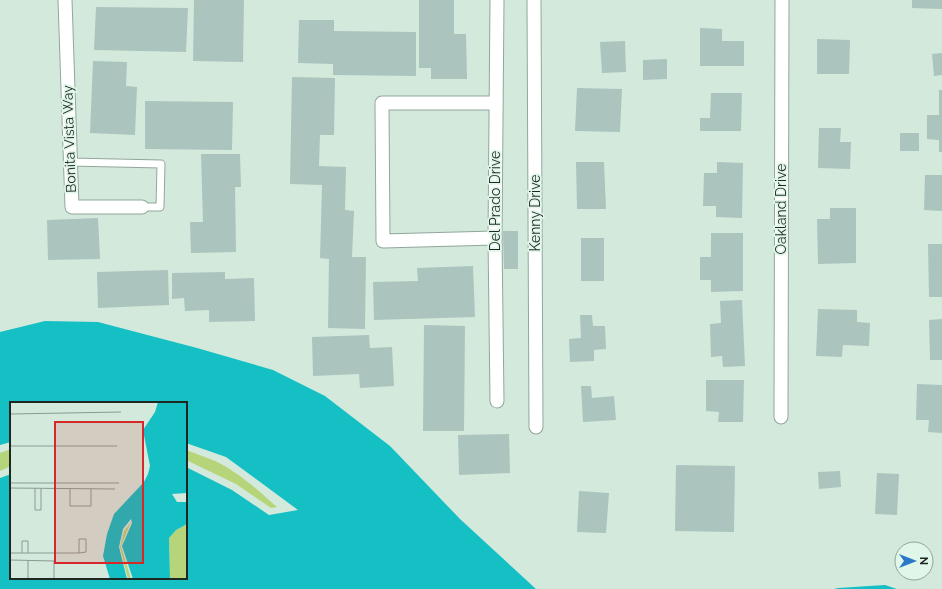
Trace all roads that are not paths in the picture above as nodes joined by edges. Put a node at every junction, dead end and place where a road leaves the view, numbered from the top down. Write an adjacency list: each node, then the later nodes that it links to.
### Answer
1 (65, 0): 6 (street, Bonita Vista Way)
2 (497, 0): 5 (street, Del Prado Drive)
3 (534, 0): 11 (street, Kenny Drive)
4 (782, 0): 10 (street, Oakland Drive)
5 (496, 103): 8 (street, Del Prado Drive); 8 (street)
6 (70, 162): 7 (street, Bonita Vista Way); 7 (lane)
7 (142, 207)
8 (495, 238): 9 (street, Del Prado Drive)
9 (497, 401)
10 (781, 417)
11 (536, 427)

